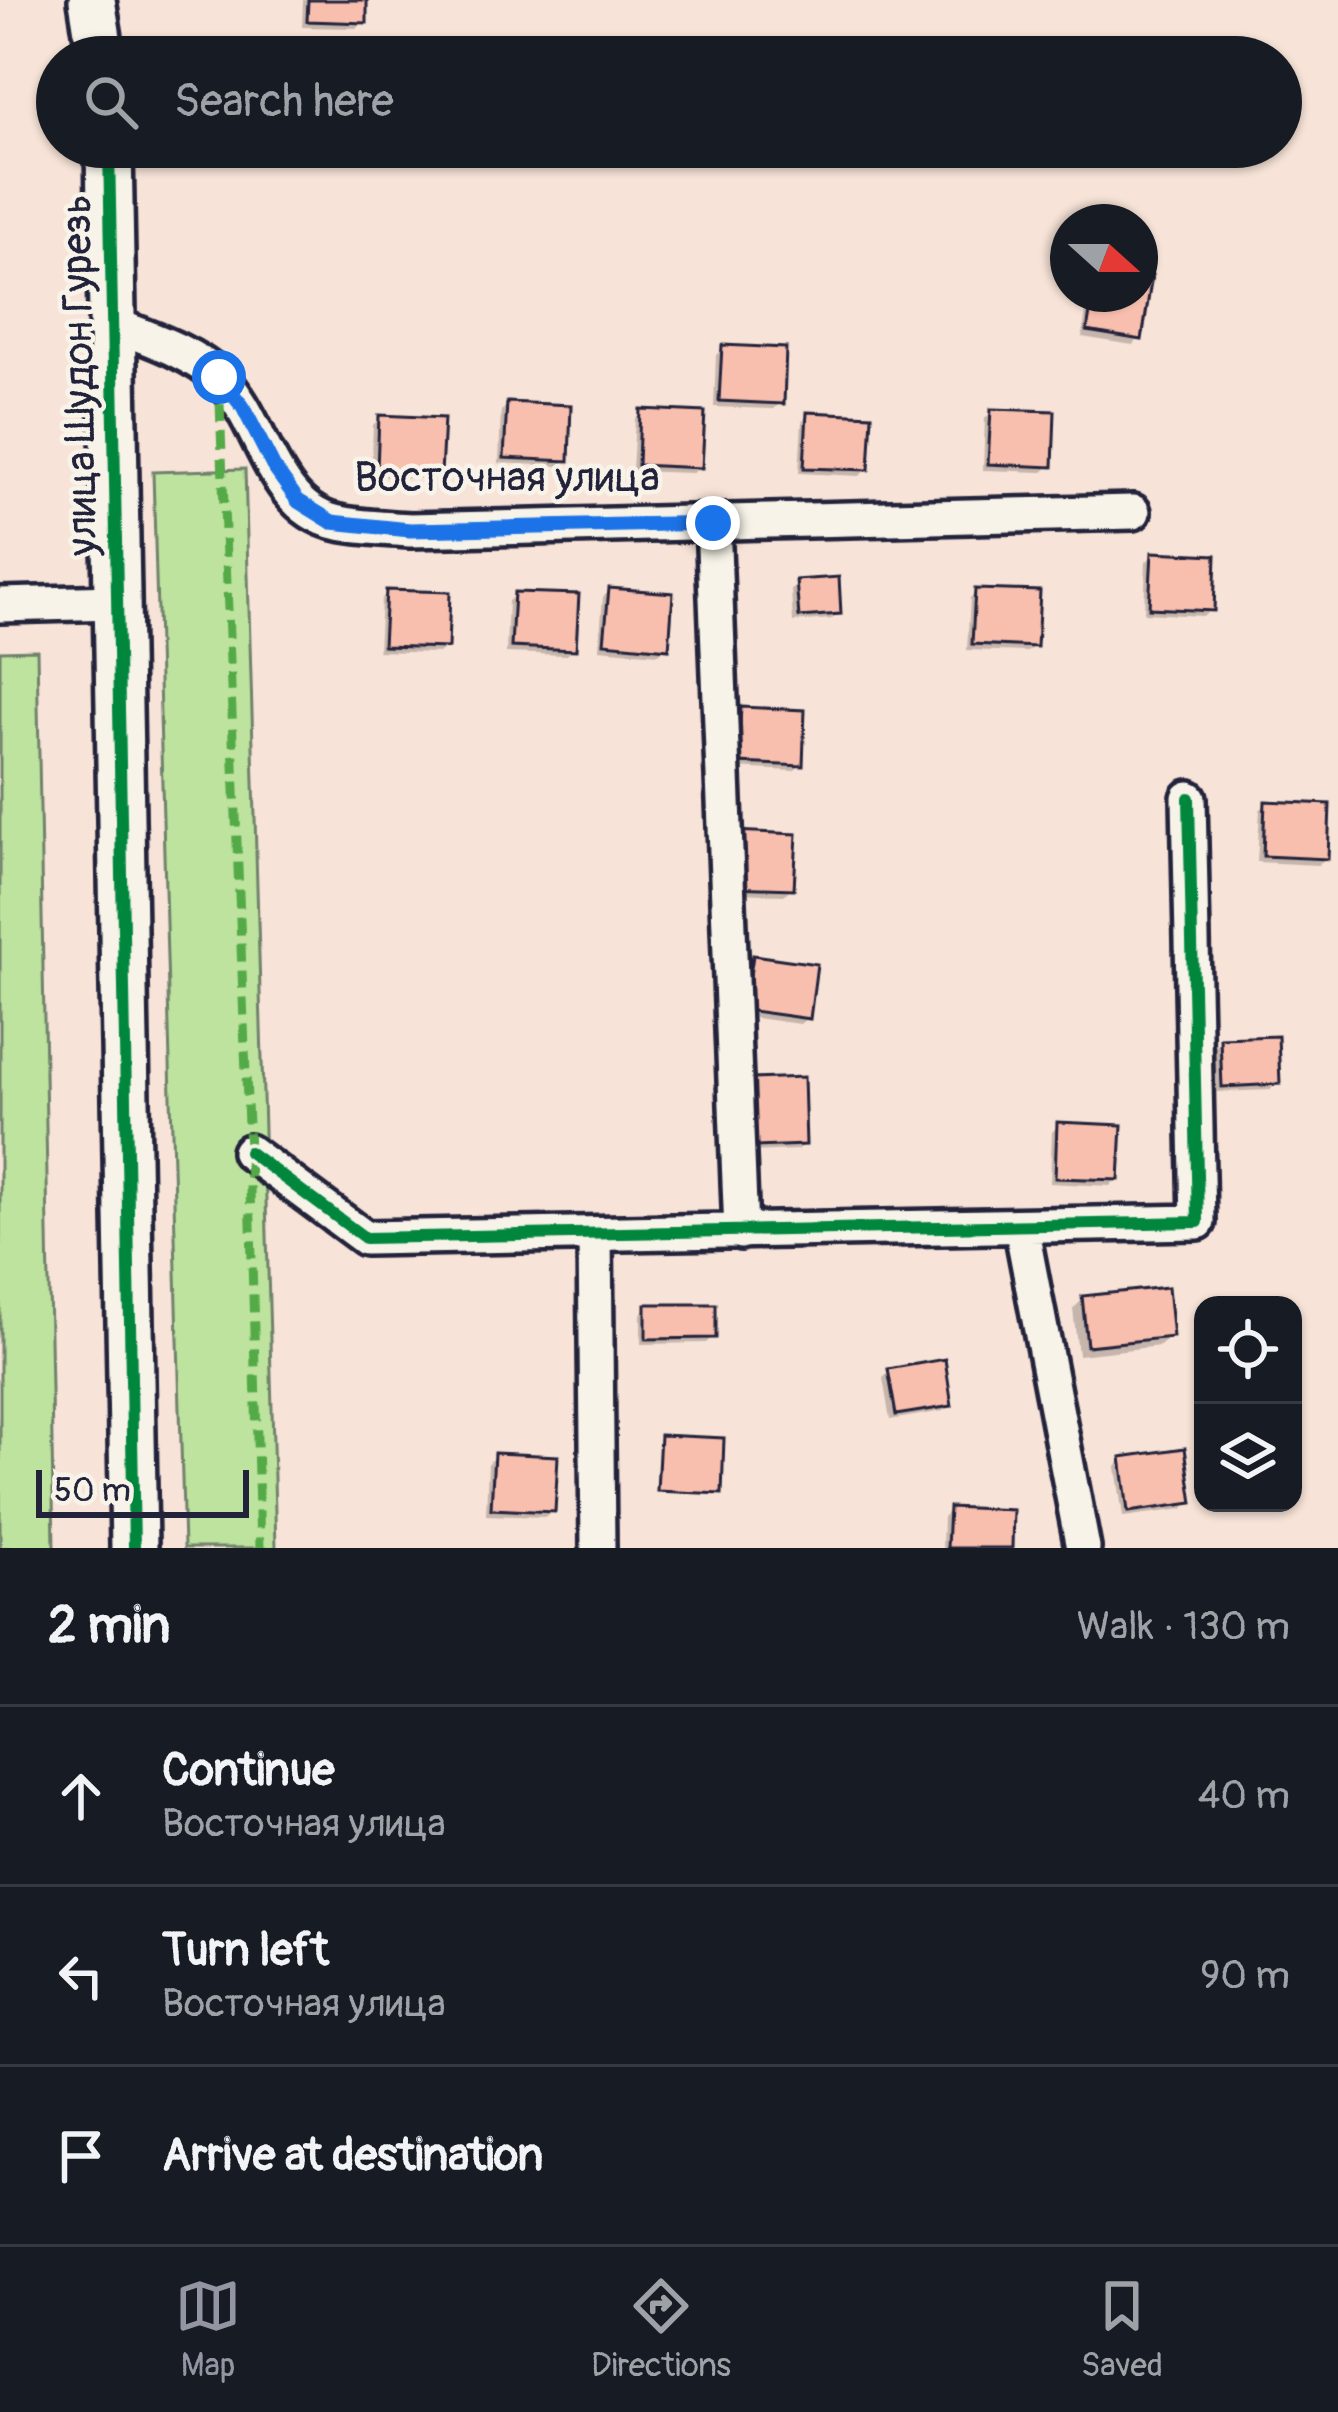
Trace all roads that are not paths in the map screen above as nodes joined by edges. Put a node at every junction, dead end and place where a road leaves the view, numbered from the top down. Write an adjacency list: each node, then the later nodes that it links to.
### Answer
1 (92, 0): 2 (street)
2 (98, 36)
3 (109, 168): 4 (street, улица Шудон Гурезь)
4 (112, 324): 6 (street, Восточная улица); 7 (street, улица Шудон Гурезь)
5 (1132, 512): 6 (street, Восточная улица)
6 (713, 523): 12 (street)
7 (117, 602): 8 (street); 14 (street, улица Шудон Гурезь)
8 (0, 605)
9 (1189, 798): 11 (street)
10 (250, 1152): 13 (street)
11 (1021, 1226): 12 (street); 16 (street)
12 (741, 1232): 13 (street)
13 (595, 1234): 15 (street)
14 (134, 1548)
15 (598, 1548)
16 (1083, 1548)

